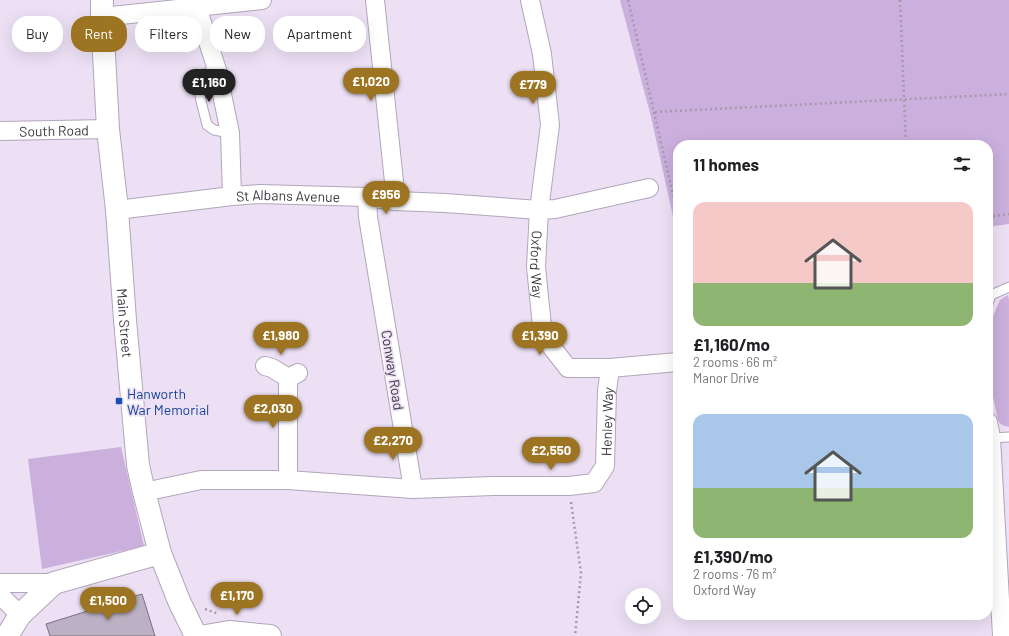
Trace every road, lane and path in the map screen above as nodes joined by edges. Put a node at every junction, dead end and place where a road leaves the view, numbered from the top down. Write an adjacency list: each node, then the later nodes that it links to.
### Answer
1 (262, 0): 6 (street)
2 (375, 0): 18 (street)
3 (530, 0): 20 (street)
4 (628, 0): 10 (path)
5 (900, 0): 9 (path)
6 (197, 7): 7 (street); 16 (street)
7 (102, 9): 11 (street, Main Street)
8 (1009, 94): 9 (path)
9 (904, 99): 10 (path); 13 (path)
10 (654, 112): 15 (path)
11 (108, 129): 12 (street, South Road); 19 (street, Main Street)
12 (0, 131)
13 (906, 140)
14 (649, 188): 20 (street, St Albans Avenue)
15 (673, 194)
16 (232, 196): 17 (street, St Albans Avenue); 19 (street, St Albans Avenue)
17 (367, 197): 18 (street, St Albans Avenue); 31 (street, Conway Road)
18 (396, 201): 20 (street, St Albans Avenue)
19 (117, 210): 32 (street, Main Street)
20 (539, 210): 27 (street, Oxford Way)
21 (1009, 214): 22 (path)
22 (993, 216)
23 (1009, 287): 24 (lane)
24 (993, 295)
25 (673, 362): 27 (street, Oxford Way)
26 (265, 366): 29 (street)
27 (610, 368): 30 (street, Henley Way)
28 (996, 432): 45 (street)
29 (288, 480): 31 (street); 32 (street)
30 (569, 486): 31 (street, Henley Way); 44 (path)
31 (413, 489)
32 (144, 492): 33 (street, Main Street)
33 (160, 553): 35 (street); 41 (street, Main Street)
34 (0, 583): 35 (street)
35 (54, 583): 38 (street)
36 (0, 595): 38 (street)
37 (202, 609): 39 (path)
38 (20, 615): 40 (street)
39 (221, 615)
40 (7, 636)
41 (196, 636)
42 (206, 636): 43 (street)
43 (270, 636)
44 (575, 636)
45 (1002, 636)

